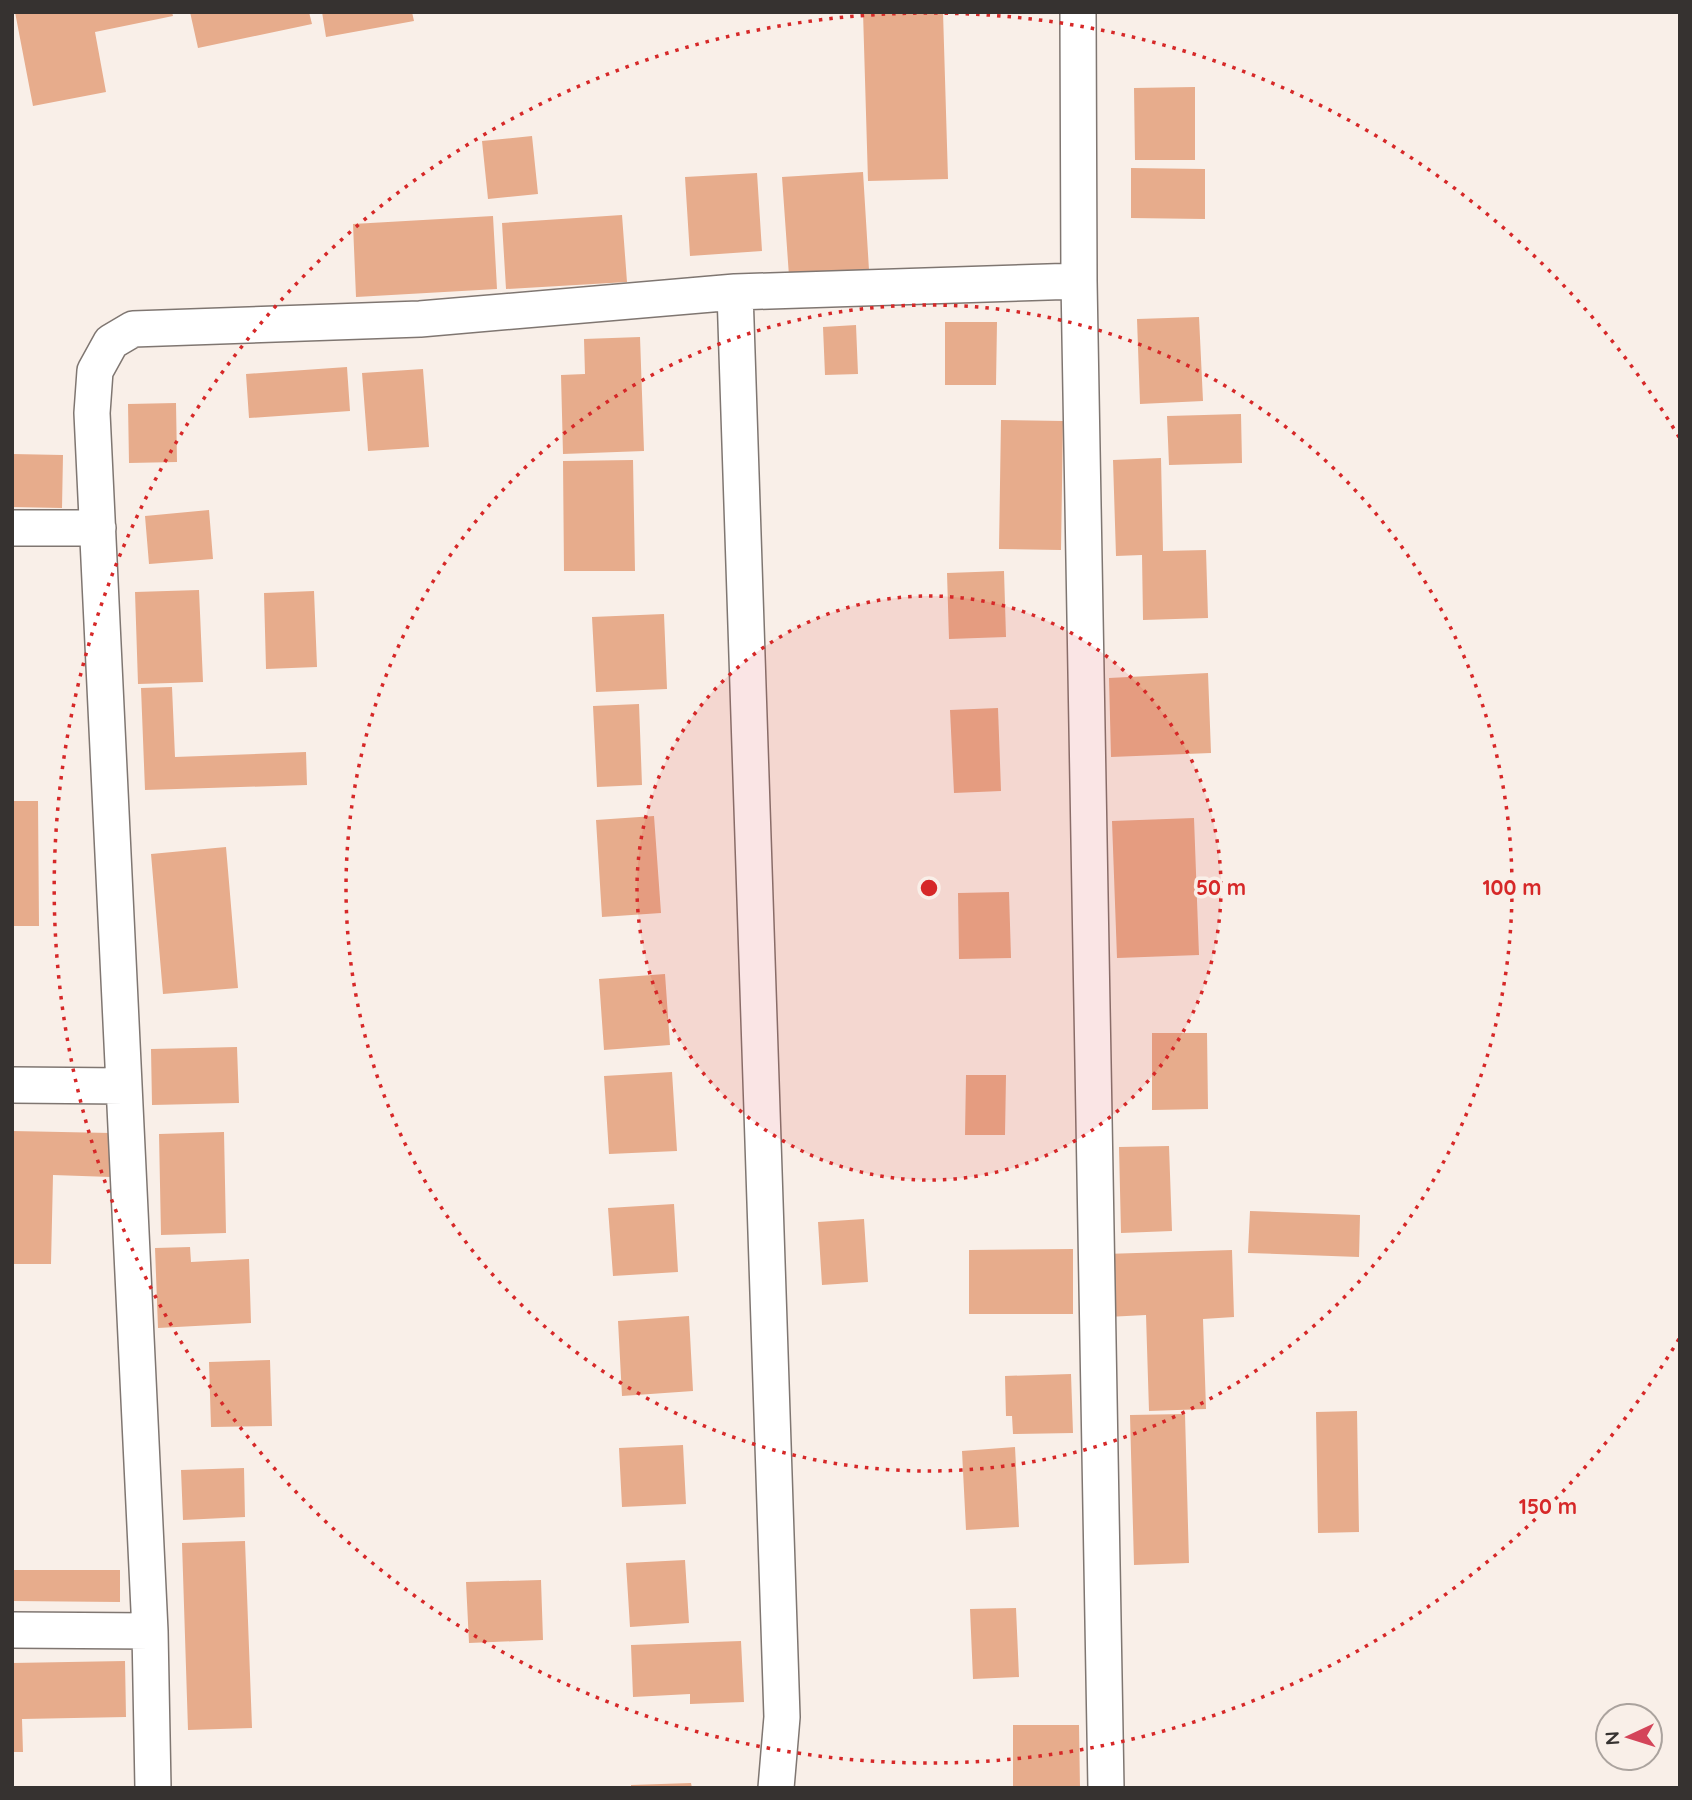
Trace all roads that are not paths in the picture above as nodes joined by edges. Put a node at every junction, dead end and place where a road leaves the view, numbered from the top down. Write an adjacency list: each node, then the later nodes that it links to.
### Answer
1 (1078, 12): 2 (street)
2 (1079, 281): 3 (street); 12 (street)
3 (735, 292): 5 (street); 11 (street)
4 (12, 528): 5 (street)
5 (98, 528): 7 (street)
6 (12, 1085): 7 (street)
7 (124, 1086): 9 (street)
8 (12, 1630): 9 (street)
9 (150, 1631): 10 (street)
10 (153, 1788)
11 (776, 1788)
12 (1106, 1788)

